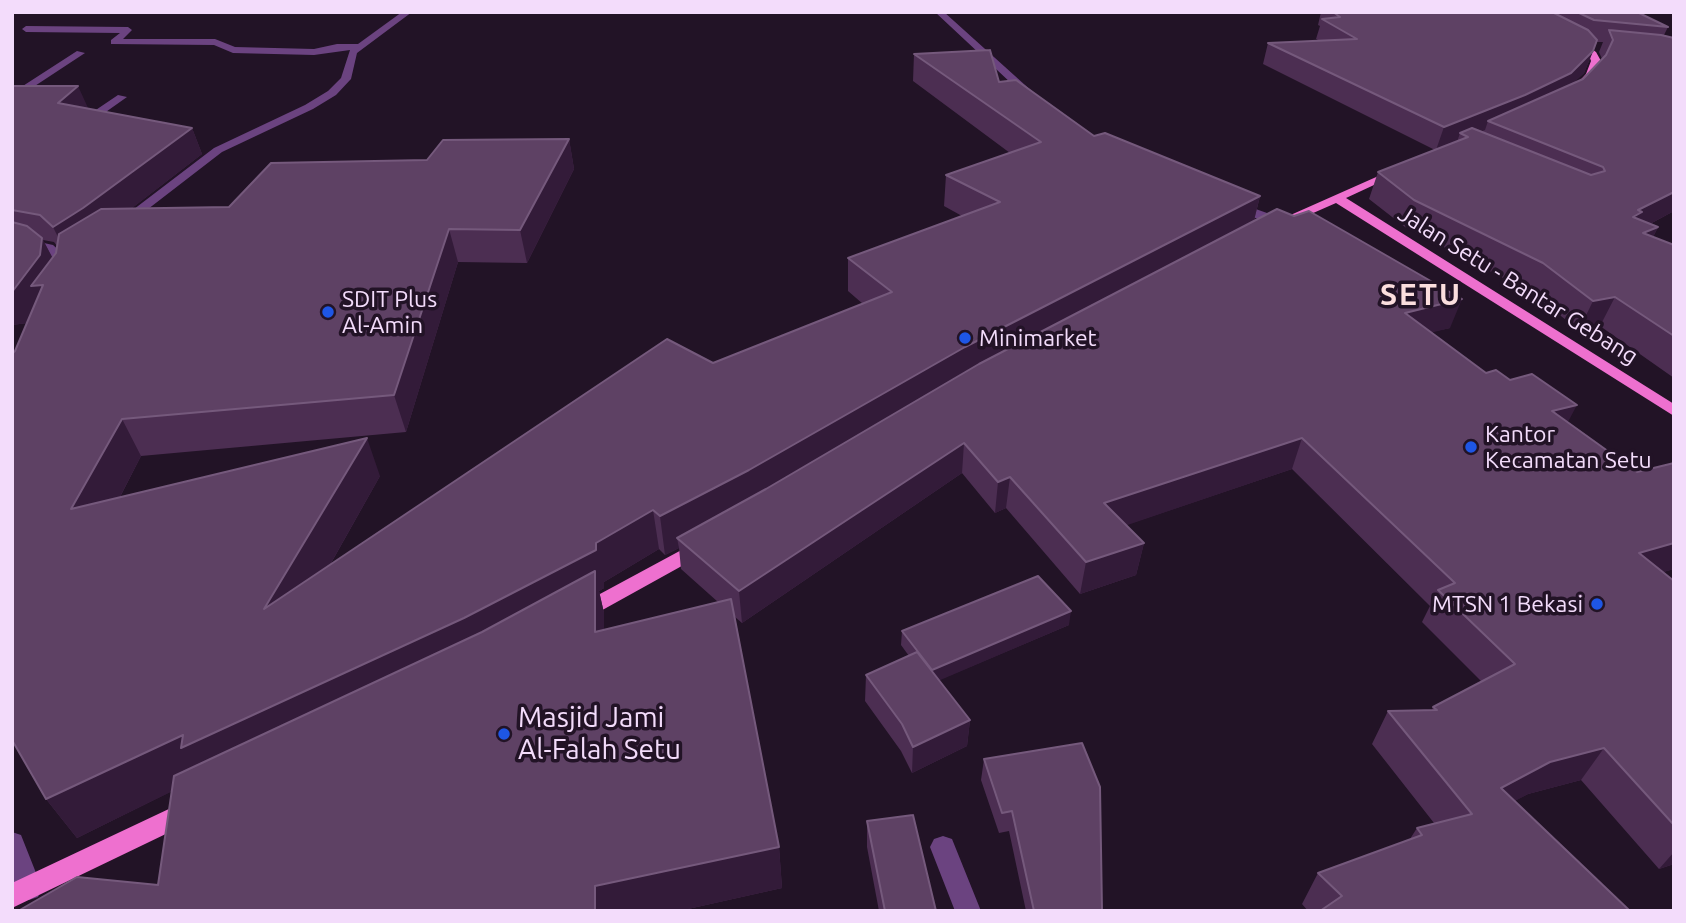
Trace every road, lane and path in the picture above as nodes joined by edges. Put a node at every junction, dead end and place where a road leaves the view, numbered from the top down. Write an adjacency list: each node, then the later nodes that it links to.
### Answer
1 (408, 12): 6 (street)
2 (939, 12): 12 (street)
3 (26, 29): 6 (street)
4 (1555, 31): 5 (main road)
5 (1584, 46): 7 (street); 11 (main road)
6 (359, 47): 18 (street)
7 (1606, 47)
8 (80, 53): 10 (street)
9 (122, 97): 13 (street)
10 (12, 98)
11 (1567, 99)
12 (1040, 105)
13 (96, 128)
14 (1414, 165): 16 (main road)
15 (1216, 198): 17 (street)
16 (1337, 198): 17 (main road); 22 (main road, Jalan Setu - Bantar Gebang)
17 (1279, 222): 19 (main road)
18 (119, 227)
19 (1256, 234)
20 (12, 240): 21 (street)
21 (64, 285)
22 (1674, 411)
23 (713, 541): 24 (main road)
24 (570, 620)
25 (202, 804): 28 (main road)
26 (12, 843): 28 (street)
27 (943, 847): 29 (street)
28 (20, 892)
29 (968, 911)

